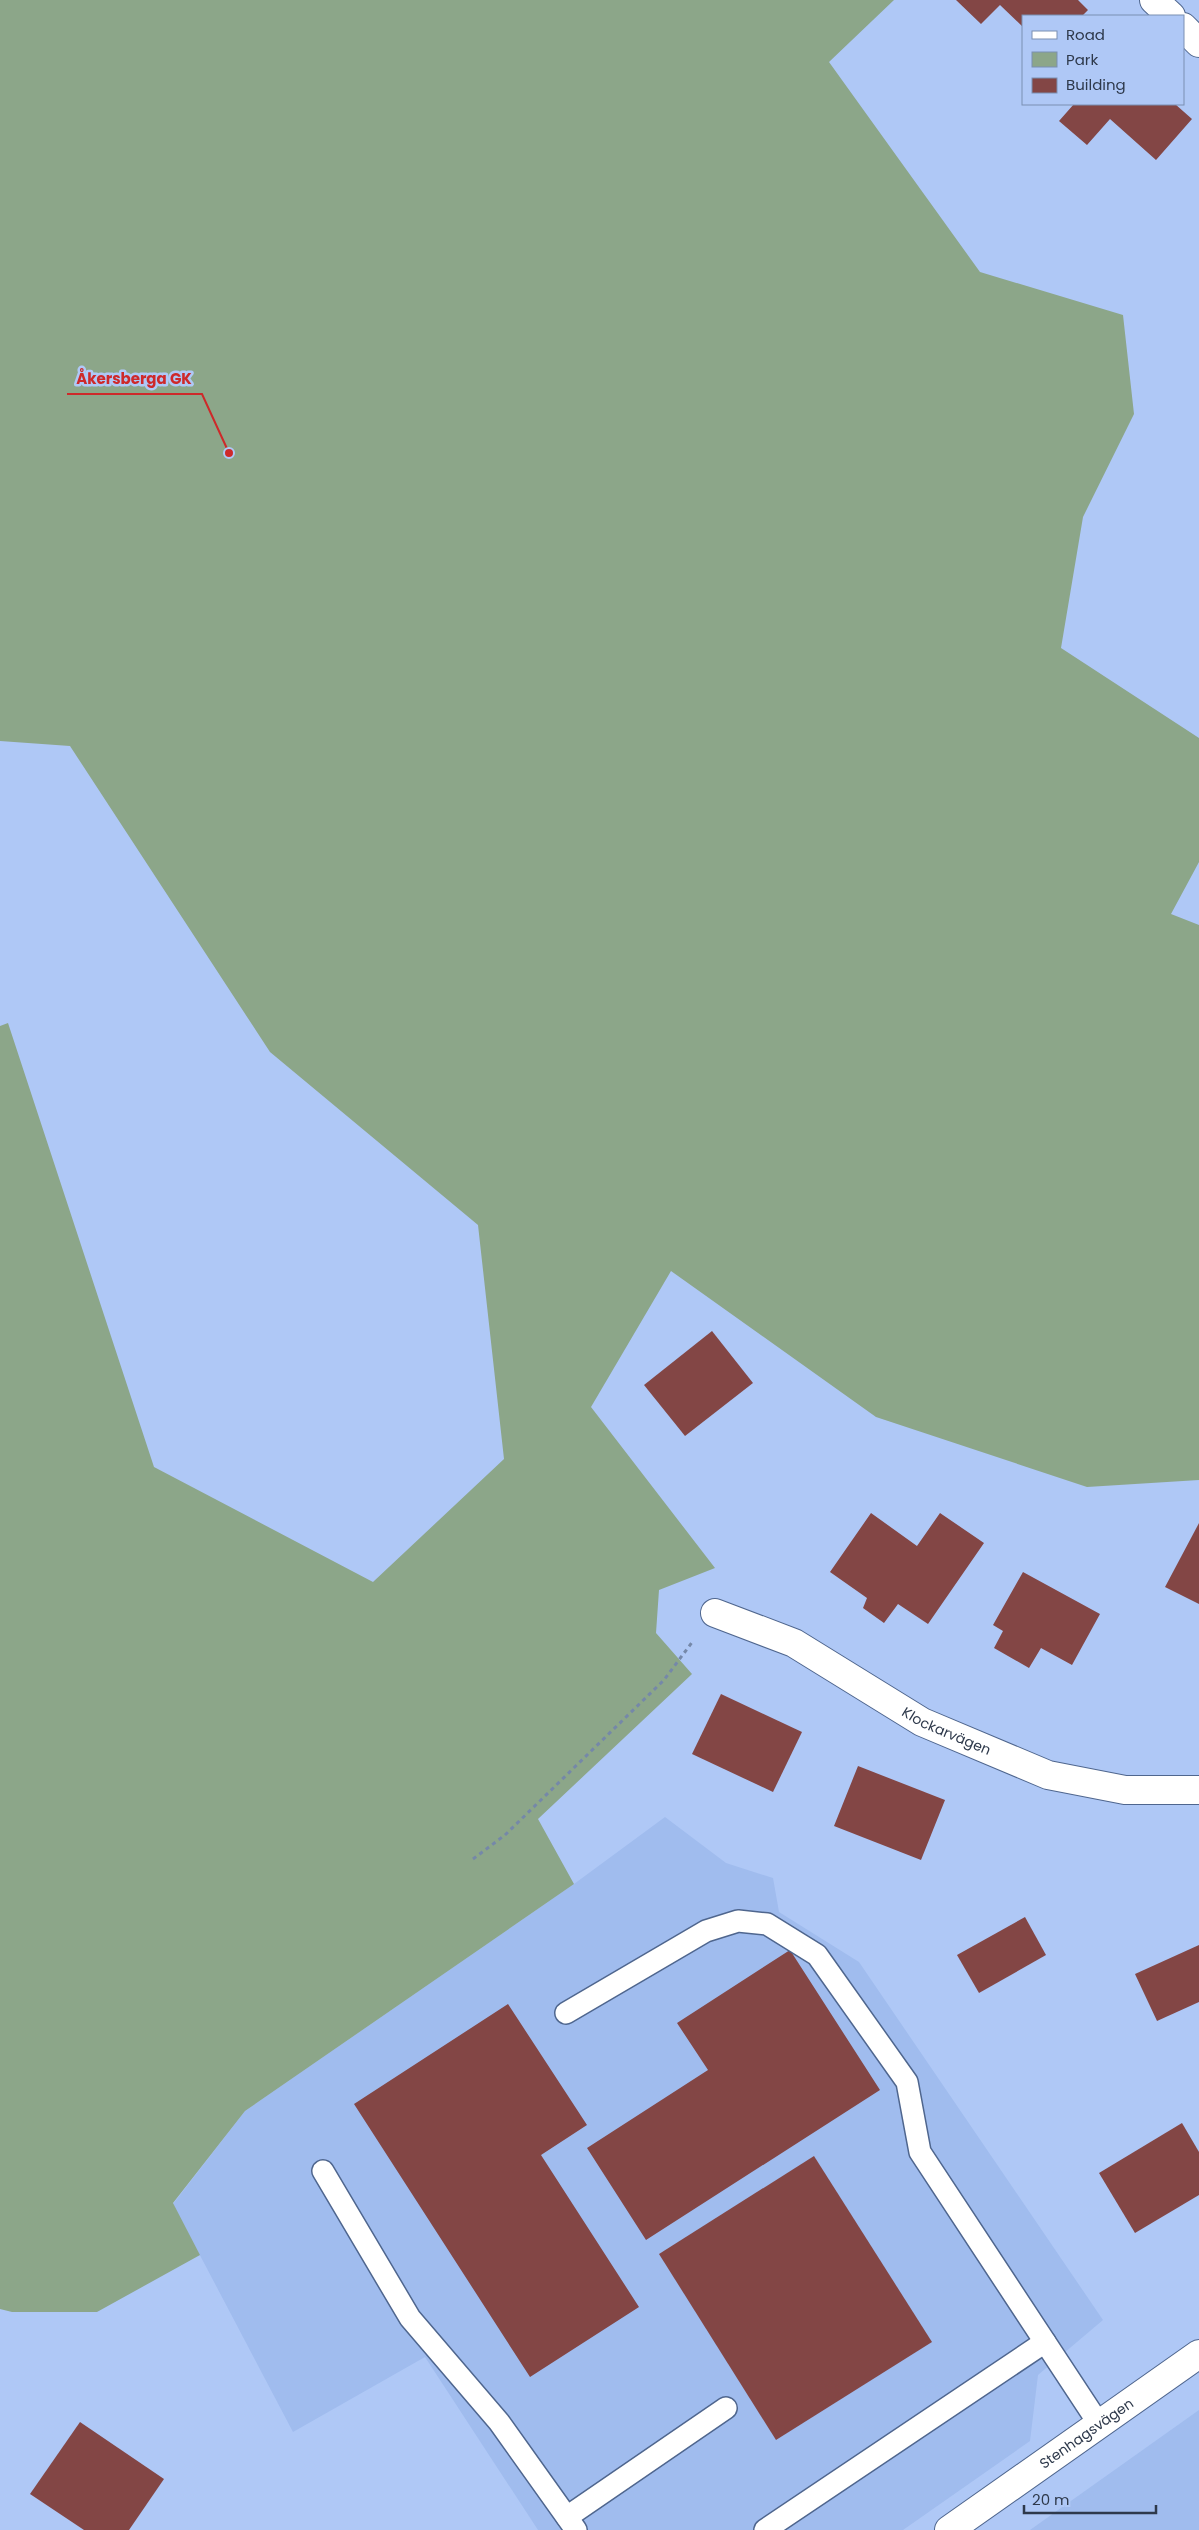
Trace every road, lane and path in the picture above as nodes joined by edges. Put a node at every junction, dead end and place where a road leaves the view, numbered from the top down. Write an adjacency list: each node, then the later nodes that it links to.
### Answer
1 (1154, 0): 2 (street)
2 (1170, 15)
3 (1184, 28): 4 (street)
4 (1199, 43)
5 (714, 1613): 6 (street, Klockarvägen); 7 (path)
6 (1199, 1790)
7 (473, 1859)
8 (566, 2013): 10 (lane)
9 (323, 2171): 14 (lane)
10 (1045, 2342): 13 (lane); 15 (lane)
11 (1199, 2354): 13 (street, Stenhagsvägen)
12 (726, 2408): 14 (lane)
13 (1099, 2424): 16 (street, Stenhagsvägen)
14 (571, 2524)
15 (765, 2530)
16 (949, 2530)

